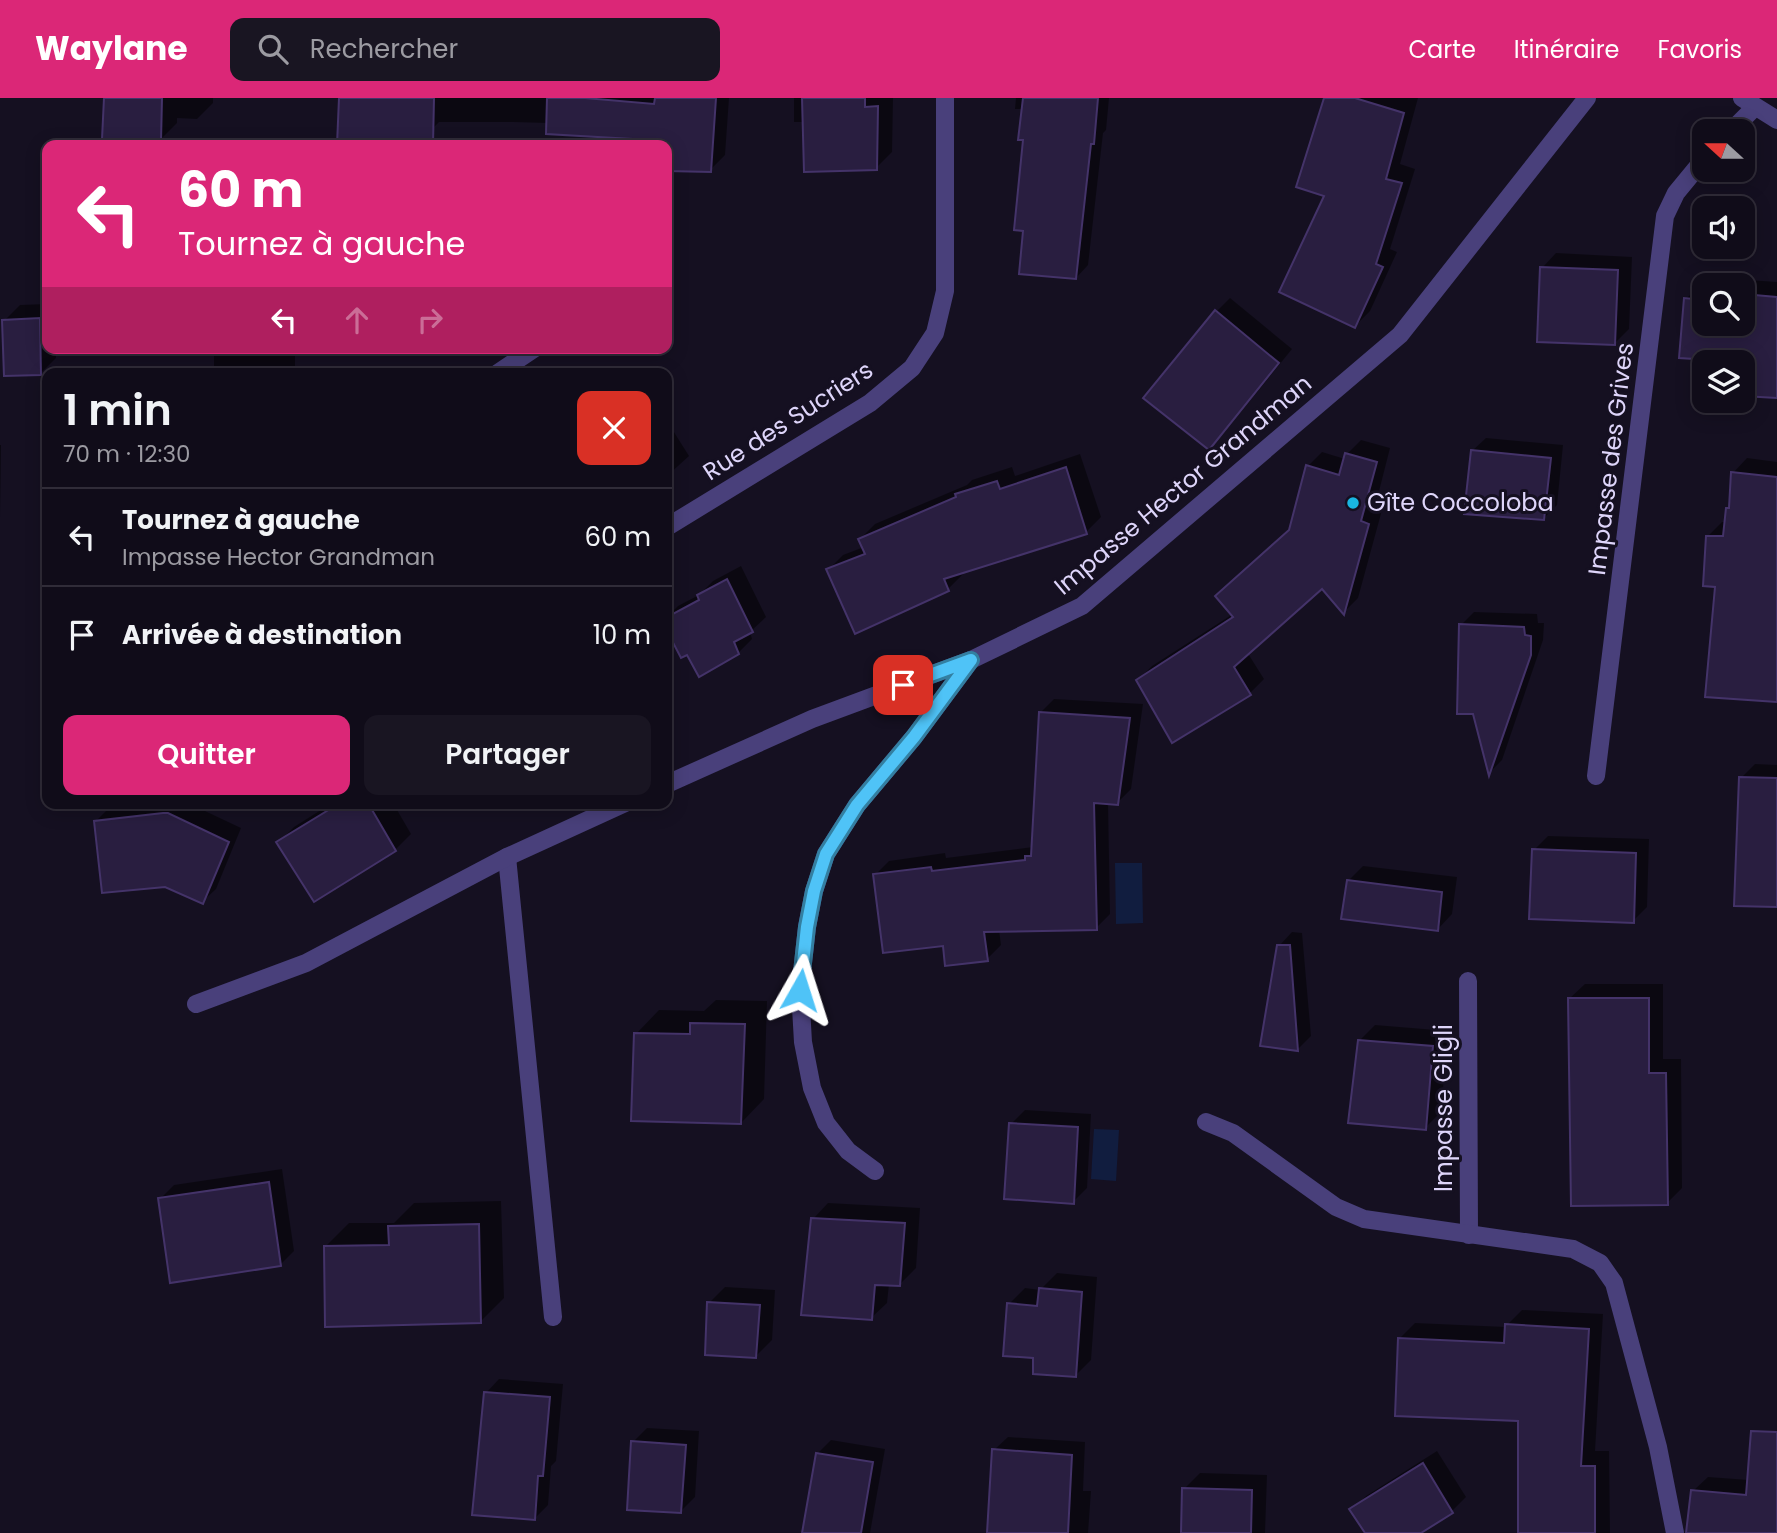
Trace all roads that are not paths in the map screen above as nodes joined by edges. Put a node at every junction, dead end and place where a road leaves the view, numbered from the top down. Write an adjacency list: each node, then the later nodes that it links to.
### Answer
1 (945, 98): 9 (street, Rue des Sucriers)
2 (1587, 98): 10 (street, Impasse Hector Grandman)
3 (1749, 102): 4 (street); 5 (street)
4 (1738, 119)
5 (1777, 120)
6 (1692, 174): 11 (street, Impasse des Grives)
7 (526, 354): 8 (street)
8 (505, 368)
9 (672, 524)
10 (971, 660): 12 (street, Impasse Hector Grandman); 18 (street)
11 (1596, 776)
12 (672, 783)
13 (612, 809): 14 (street)
14 (507, 857): 16 (street); 20 (street)
15 (1468, 981): 19 (street, Impasse Gligli)
16 (196, 1004)
17 (1206, 1122): 19 (street)
18 (875, 1171)
19 (1469, 1235): 21 (street)
20 (553, 1317)
21 (1675, 1533)

